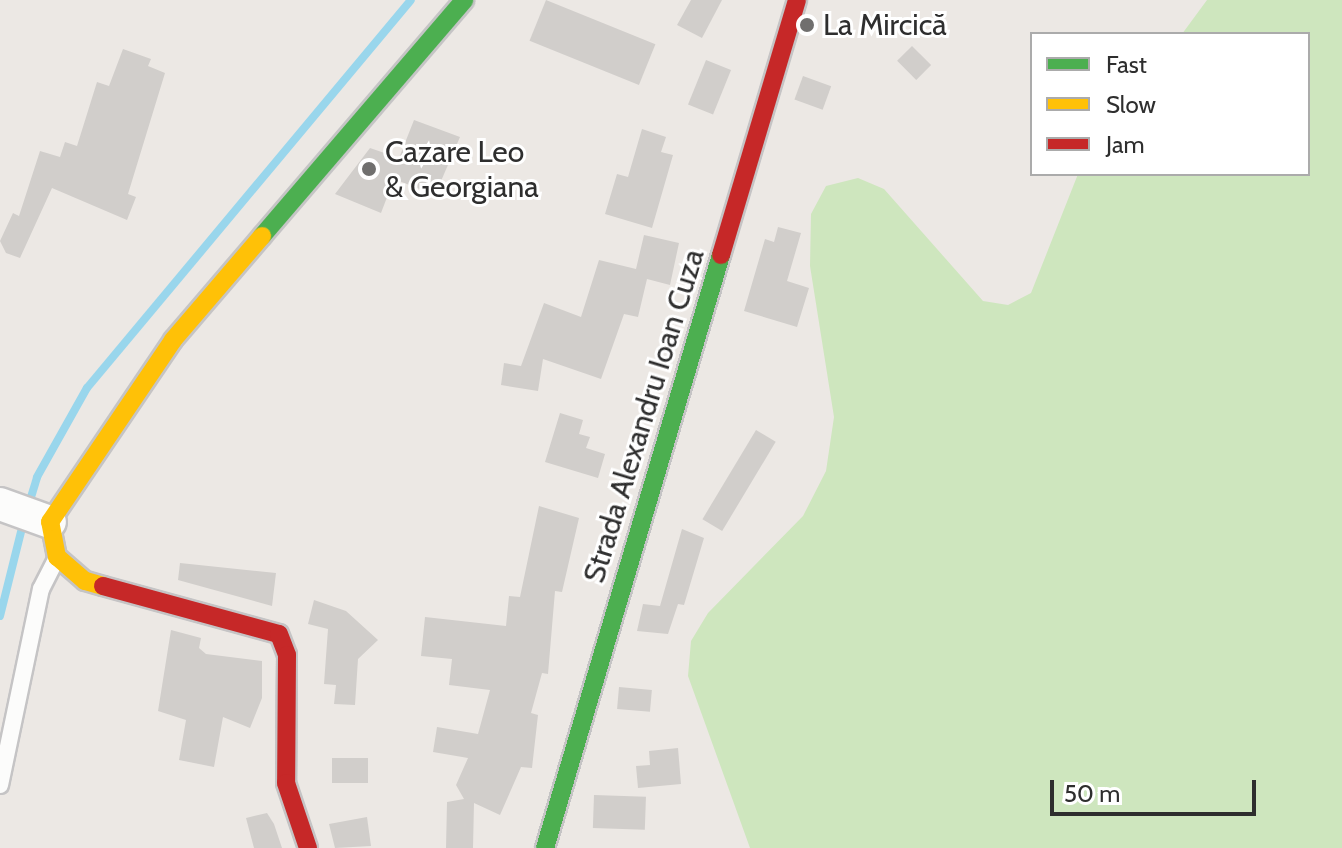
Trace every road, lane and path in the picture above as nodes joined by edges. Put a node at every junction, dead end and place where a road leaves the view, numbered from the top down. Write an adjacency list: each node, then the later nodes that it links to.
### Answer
1 (464, 0): 4 (street)
2 (797, 0): 8 (street, Strada Alexandru Ioan Cuza)
3 (0, 504): 4 (street)
4 (50, 522): 5 (street)
5 (57, 557): 6 (lane); 7 (street)
6 (0, 785)
7 (308, 848)
8 (545, 848)

